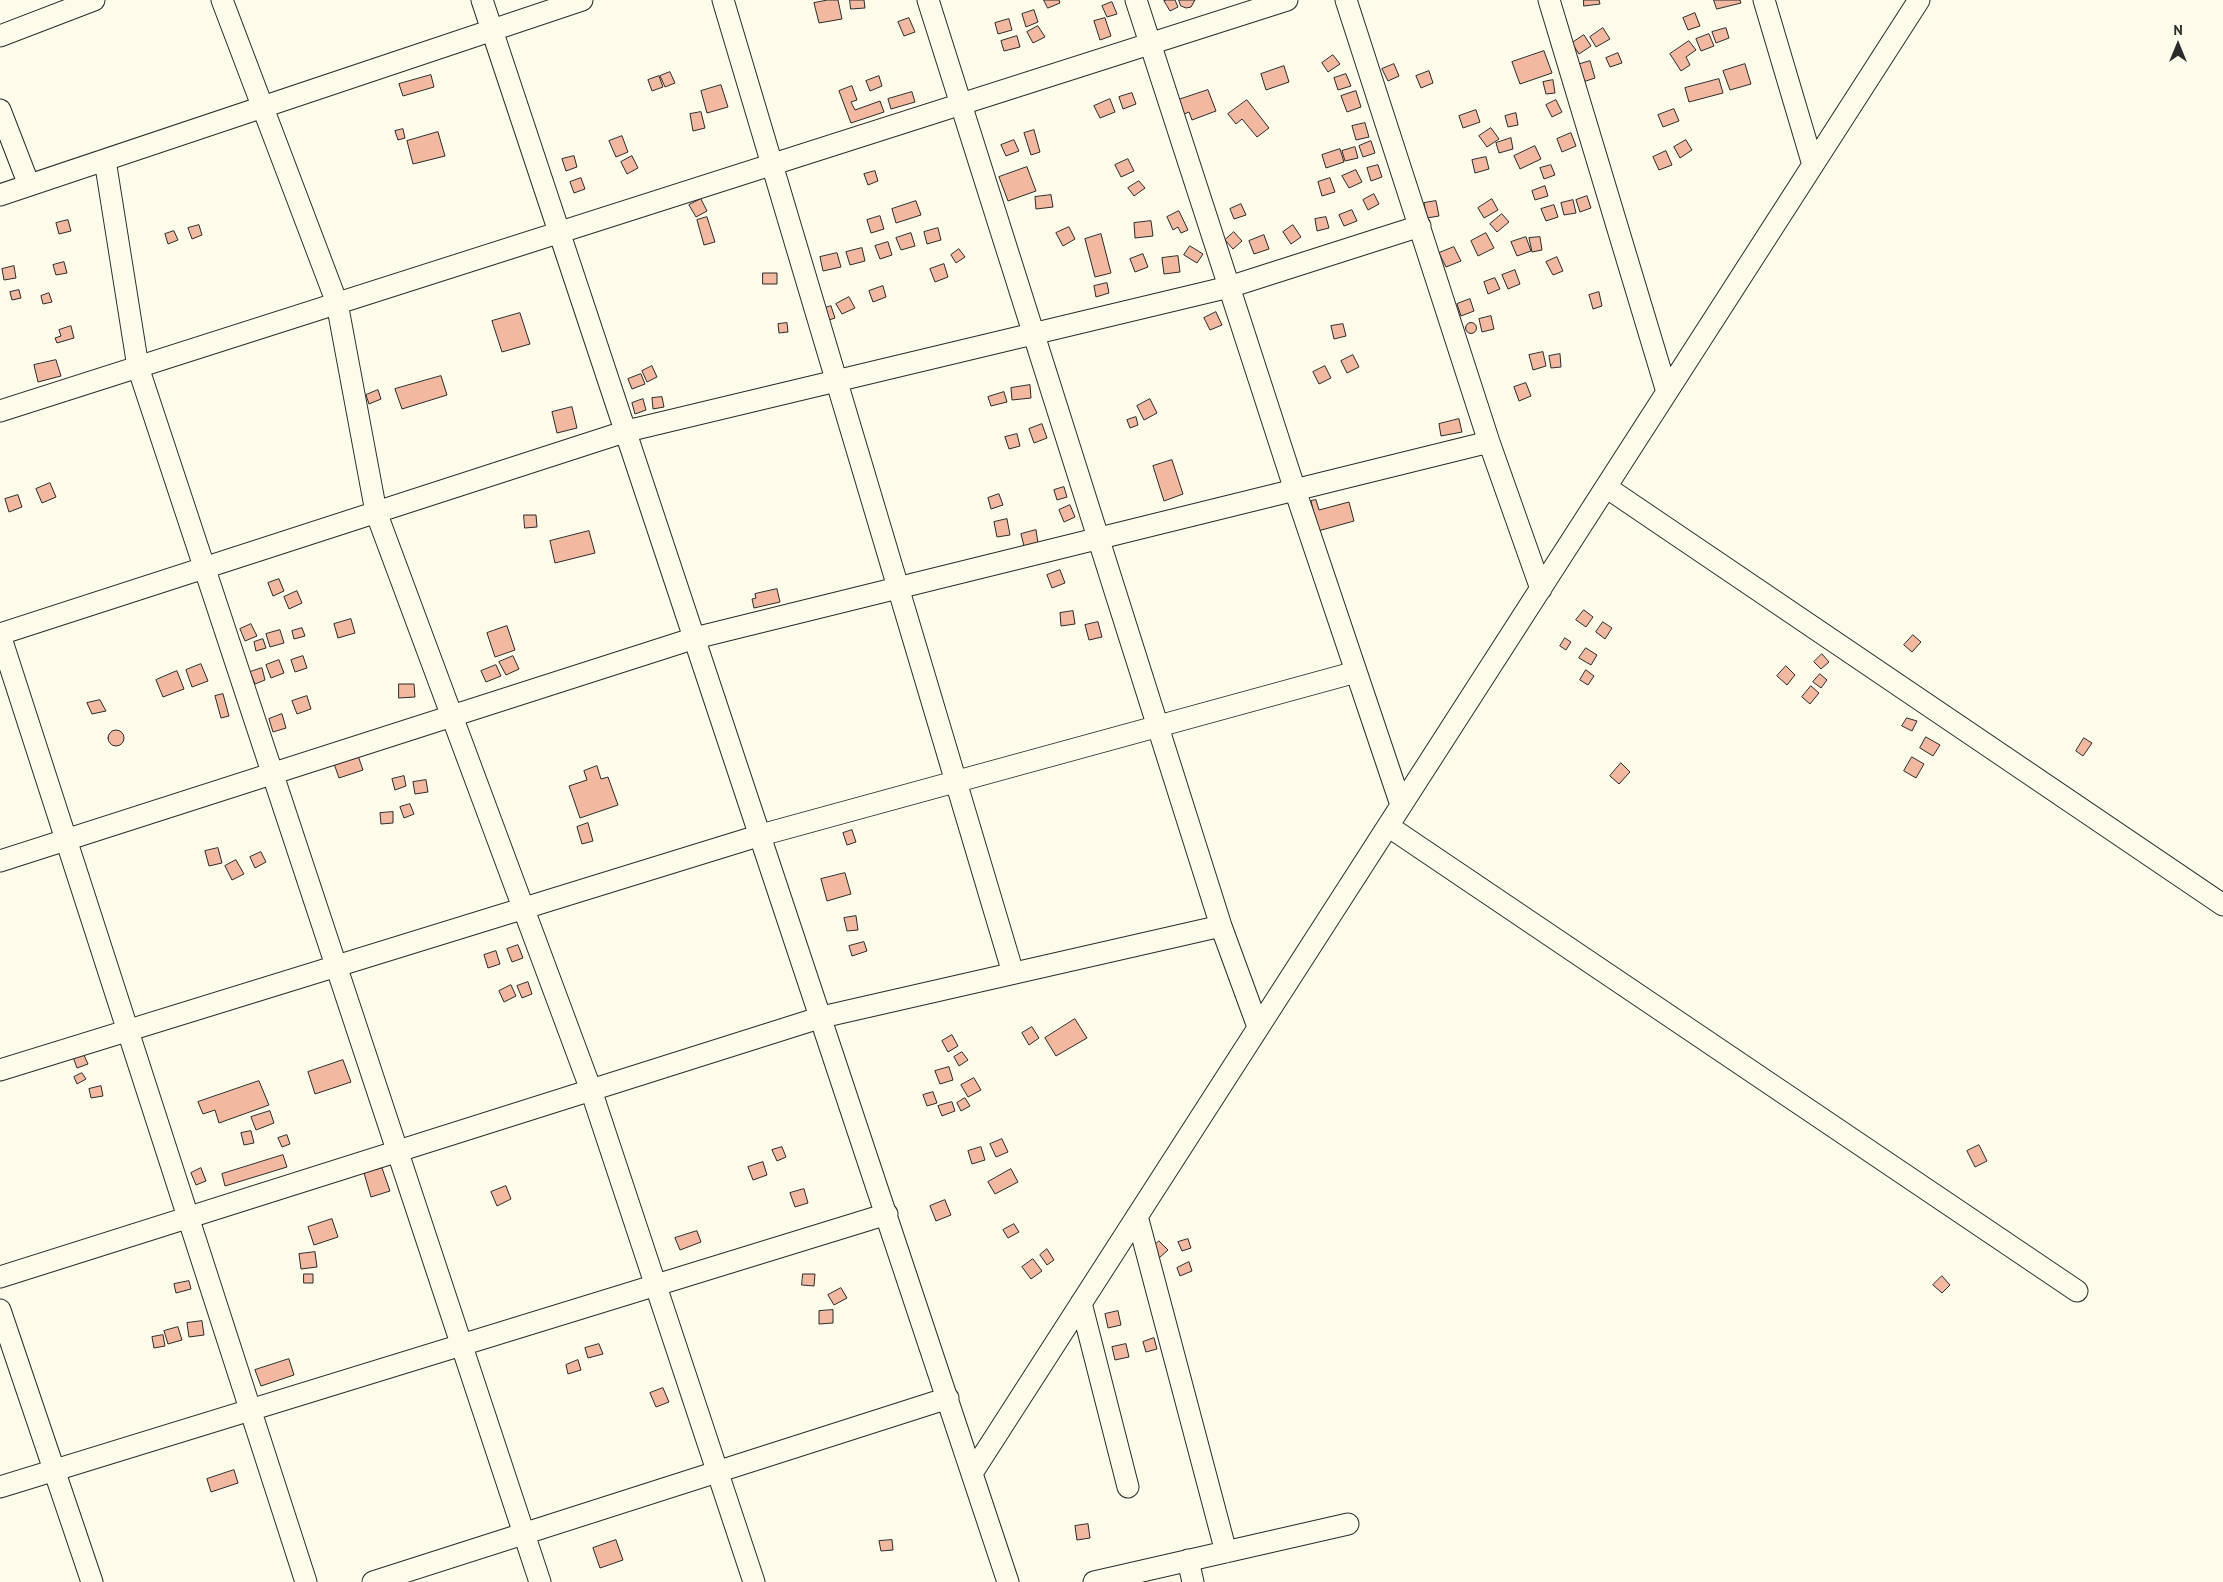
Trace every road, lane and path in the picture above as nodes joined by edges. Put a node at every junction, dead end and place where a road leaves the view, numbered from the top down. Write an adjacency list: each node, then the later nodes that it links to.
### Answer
1 (94, 0): 14 (street)
2 (222, 0): 17 (street)
3 (482, 0): 13 (street)
4 (582, 0): 13 (street)
5 (723, 0): 20 (street)
6 (928, 0): 16 (street)
7 (1136, 0): 15 (street)
8 (1287, 0): 15 (street)
9 (1346, 0): 24 (street)
10 (1549, 0): 31 (street)
11 (1764, 0): 21 (street)
12 (1919, 0): 21 (street)
13 (492, 30): 17 (street); 25 (street)
14 (0, 36)
15 (1150, 44): 16 (street); 26 (street)
16 (961, 104): 20 (street); 28 (street)
17 (263, 107): 19 (street); 27 (street)
18 (0, 110): 22 (street)
19 (105, 160): 22 (street); 29 (street)
20 (772, 165): 25 (street); 30 (street)
21 (1813, 165): 31 (street)
22 (29, 185): 23 (street)
23 (0, 195)
24 (1420, 226): 26 (street); 34 (street)
25 (560, 232): 27 (street); 33 (street)
26 (1229, 287): 28 (street); 36 (street)
27 (337, 303): 29 (street); 37 (street)
28 (1034, 334): 30 (street); 38 (street)
29 (138, 367): 32 (street); 39 (street)
30 (836, 381): 33 (street); 40 (street)
31 (1667, 392): 35 (street)
32 (0, 411)
33 (627, 431): 37 (street); 43 (street)
34 (1489, 442): 36 (street); 41 (street)
35 (1606, 487): 41 (street); 54 (street)
36 (1295, 490): 38 (street); 44 (street)
37 (376, 512): 39 (street); 45 (street)
38 (1098, 538): 40 (street); 46 (street)
39 (205, 567): 42 (street); 47 (street)
40 (898, 588): 43 (street); 48 (street)
41 (1540, 589): 49 (street)
42 (0, 634): 52 (street)
43 (695, 638): 45 (street); 51 (street)
44 (1356, 672): 46 (street); 49 (street)
45 (452, 716): 47 (street); 55 (street)
46 (1158, 726): 48 (street); 56 (street)
47 (272, 773): 52 (street); 57 (street)
48 (955, 781): 51 (street); 58 (street)
49 (1401, 805): 50 (street)
50 (1388, 826): 60 (street); 70 (street)
51 (761, 834): 55 (street); 59 (street)
52 (66, 840): 53 (street); 61 (street)
53 (0, 861)
54 (2223, 905)
55 (523, 908): 57 (street); 63 (street)
56 (1221, 926): 58 (street); 60 (street)
57 (336, 966): 61 (street); 64 (street)
58 (1013, 974): 59 (street)
59 (822, 1018): 63 (street); 65 (street)
60 (1258, 1027): 66 (street)
61 (128, 1030): 62 (street); 67 (street)
62 (0, 1070)
63 (591, 1090): 64 (street); 69 (street)
64 (398, 1151): 67 (street); 73 (street)
65 (887, 1214): 69 (street); 74 (street)
66 (1137, 1216): 71 (street); 83 (street)
67 (188, 1217): 68 (street); 75 (street)
68 (0, 1277)
69 (656, 1286): 73 (street); 77 (street)
70 (2077, 1291)
71 (1081, 1303): 78 (street); 80 (street)
72 (0, 1310): 76 (street)
73 (461, 1345): 75 (street); 82 (street)
74 (948, 1398): 77 (street); 78 (street)
75 (250, 1410): 76 (street); 86 (street)
76 (54, 1470): 79 (street); 85 (street)
77 (717, 1472): 82 (street); 89 (street)
78 (972, 1473): 90 (street)
79 (0, 1487)
80 (1128, 1487)
81 (1348, 1524): 83 (street)
82 (524, 1534): 87 (street); 88 (street)
83 (1226, 1552): 84 (street)
84 (1188, 1560): 91 (street); 92 (street)
85 (92, 1582)
86 (306, 1582)
87 (373, 1582)
88 (540, 1582)
89 (754, 1582)
90 (1008, 1582)
91 (1094, 1582)
92 (1193, 1582)

